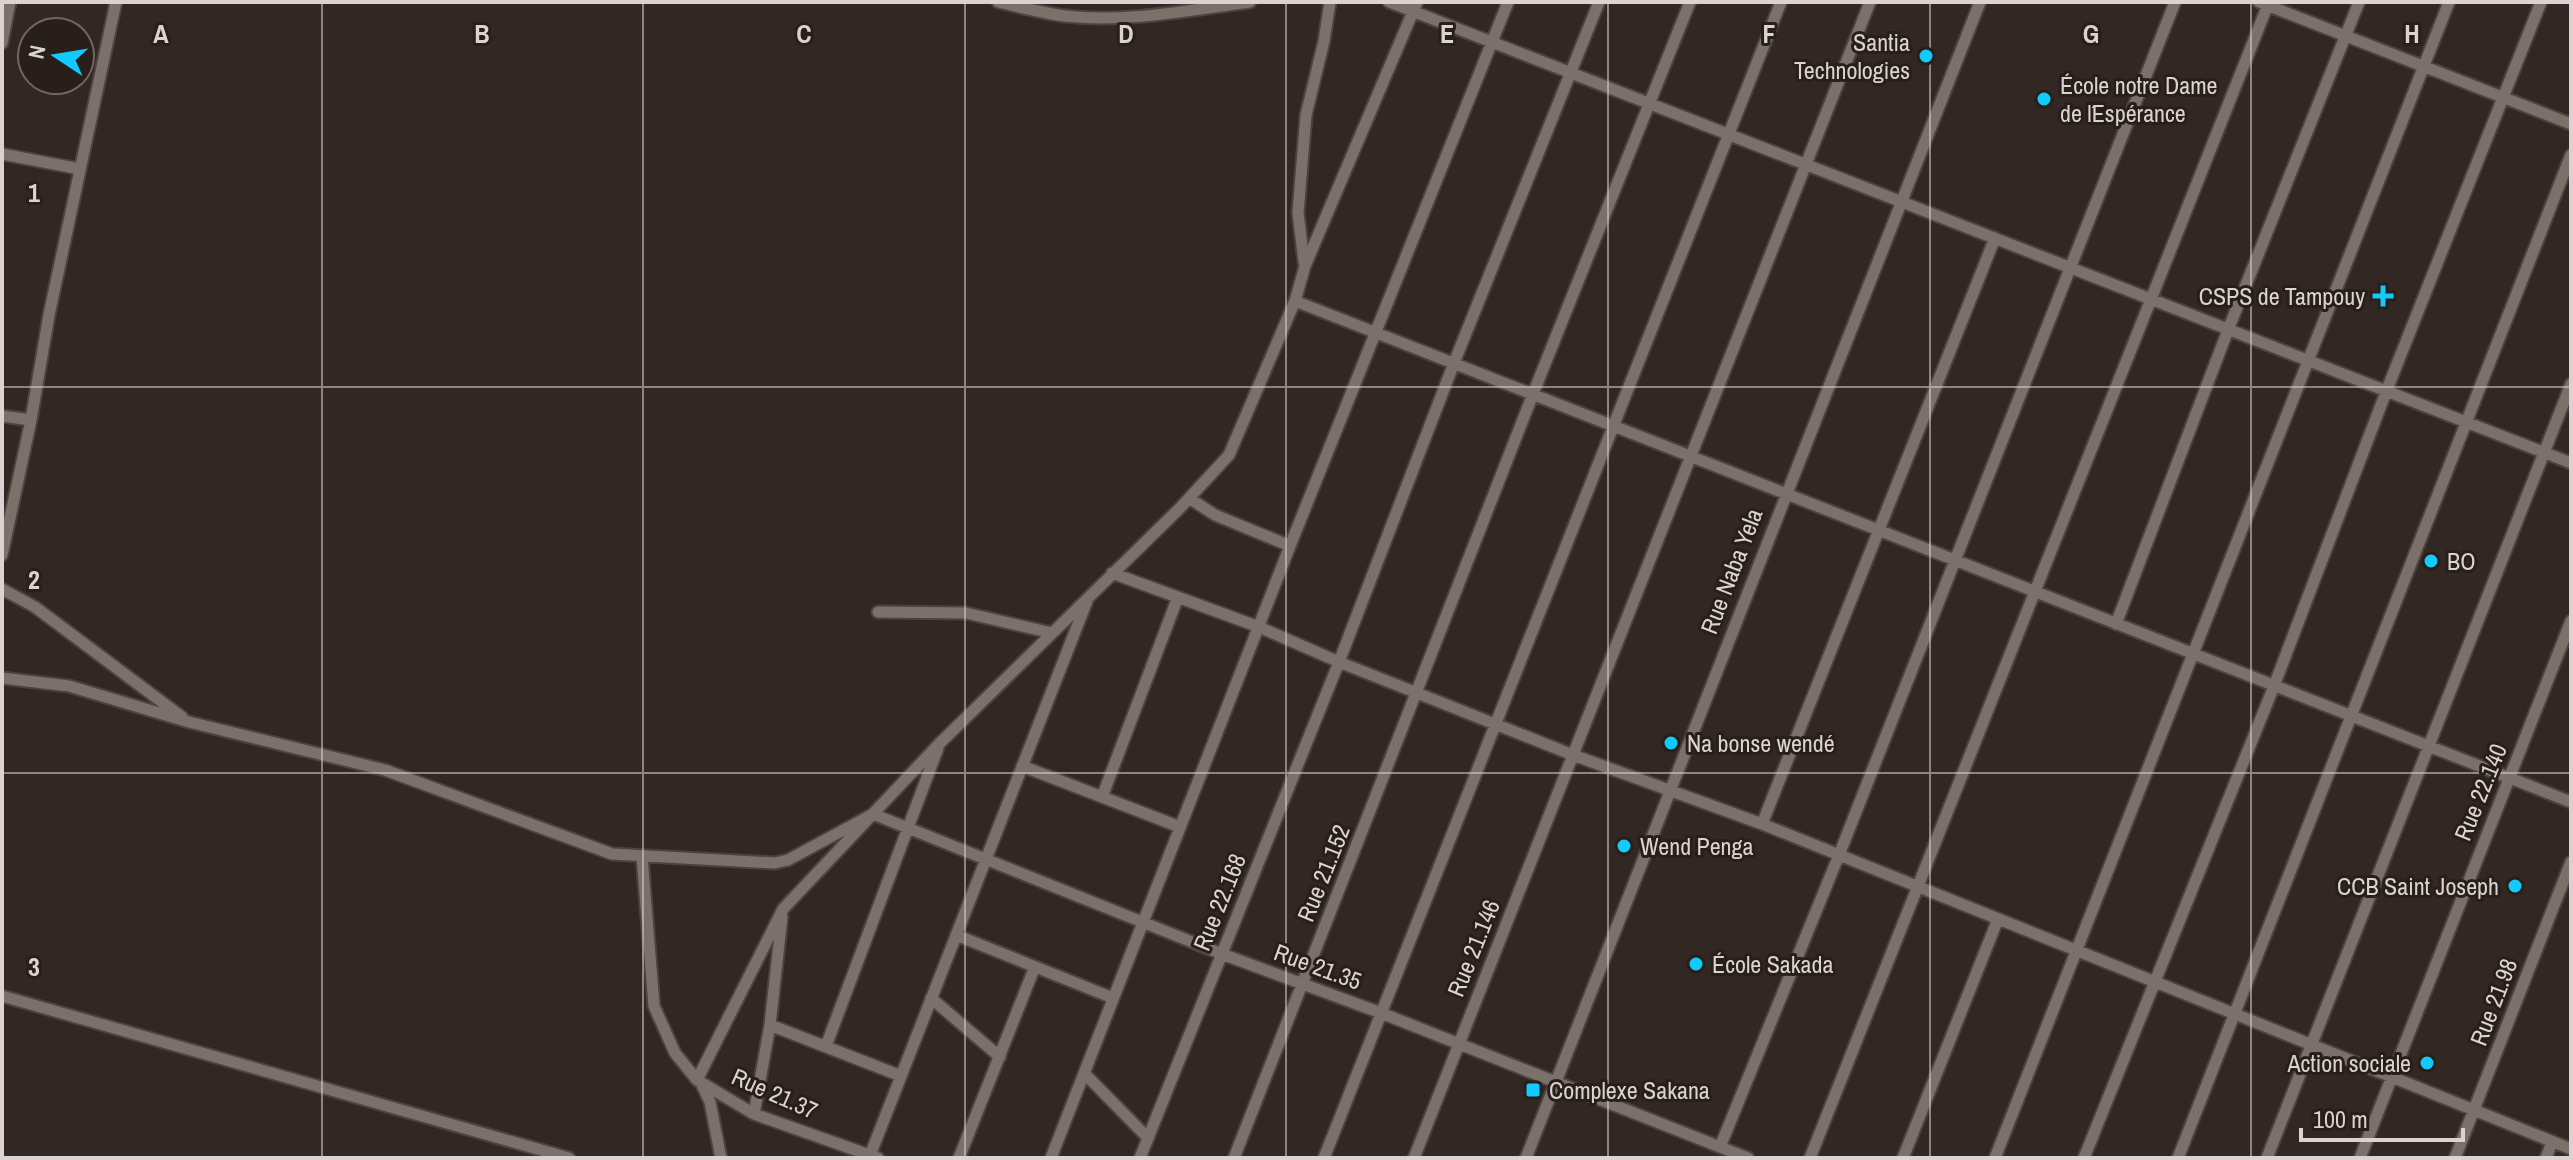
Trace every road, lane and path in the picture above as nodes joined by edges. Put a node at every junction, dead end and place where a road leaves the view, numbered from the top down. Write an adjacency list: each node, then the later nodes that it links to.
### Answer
1 (10, 2): 19 (street)
2 (116, 2): 32 (street)
3 (998, 2): 4 (street)
4 (1250, 2)
5 (1330, 2): 35 (street)
6 (1389, 2): 18 (street)
7 (1508, 2): 21 (street)
8 (1599, 2): 24 (street, Rue 22.168)
9 (1690, 2): 26 (street, Rue 21.152)
10 (1781, 2): 28 (street)
11 (1870, 2): 31 (street, Rue 21.146)
12 (1980, 2): 33 (street, Rue Naba Yela)
13 (2175, 2): 36 (street)
14 (2359, 2): 20 (street)
15 (2449, 2): 23 (street)
16 (2541, 2): 25 (street)
17 (2265, 3): 20 (street); 37 (street)
18 (1415, 7): 21 (street); 35 (street)
19 (3, 28): 22 (street)
20 (2346, 36): 23 (street); 39 (street)
21 (1492, 42): 24 (street); 40 (street)
22 (2, 43)
23 (2423, 66): 25 (street); 41 (street)
24 (1571, 73): 26 (street); 42 (street, Rue 22.168)
25 (2502, 98): 27 (street); 44 (street)
26 (1650, 103): 28 (street); 45 (street, Rue 21.152)
27 (2571, 124)
28 (1728, 134): 31 (street); 49 (street)
29 (2, 154): 32 (street)
30 (2571, 155): 48 (street)
31 (1806, 165): 33 (street); 51 (street, Rue 21.146)
32 (80, 169): 47 (street)
33 (1901, 202): 34 (street); 53 (street, Rue Naba Yela)
34 (1995, 238): 36 (street); 55 (street)
35 (1305, 266): 38 (street)
36 (2069, 268): 37 (street); 58 (street)
37 (2151, 300): 39 (street); 61 (street)
38 (1295, 301): 40 (street); 54 (street)
39 (2228, 330): 41 (street); 66 (street)
40 (1377, 332): 42 (street); 56 (street)
41 (2308, 362): 44 (street); 69 (street)
42 (1454, 363): 45 (street); 70 (street, Rue 22.168)
43 (2571, 384): 50 (street)
44 (2386, 392): 48 (street); 72 (street)
45 (1533, 394): 49 (street); 73 (street, Rue 21.152)
46 (2, 416): 47 (street)
47 (31, 420): 57 (street)
48 (2466, 424): 50 (street); 74 (street)
49 (1613, 426): 51 (street); 76 (street)
50 (2544, 452): 52 (street); 78 (street)
51 (1691, 456): 53 (street); 79 (street, Rue 21.146)
52 (2571, 463)
53 (1785, 494): 55 (street); 82 (street, Rue Naba Yela)
54 (1189, 498): 56 (street); 59 (street)
55 (1881, 531): 58 (street); 86 (street)
56 (1290, 546): 67 (street)
57 (2, 555)
58 (1953, 560): 61 (street); 89 (street)
59 (1112, 573): 62 (street); 63 (street)
60 (2, 589): 75 (street)
61 (2035, 592): 66 (street); 93 (street)
62 (1088, 597): 68 (street); 80 (street)
63 (1178, 597): 67 (street); 83 (street)
64 (878, 612): 68 (street)
65 (2571, 621): 81 (street, Rue 22.140)
66 (2116, 624): 69 (street)
67 (1259, 627): 70 (street); 87 (street)
68 (1052, 633): 77 (street)
69 (2192, 653): 72 (street); 98 (street)
70 (1339, 662): 73 (street); 99 (street, Rue 22.168)
71 (2, 678): 75 (street)
72 (2274, 686): 74 (street); 101 (street)
73 (1418, 692): 76 (street); 102 (street, Rue 21.152)
74 (2352, 717): 78 (street); 107 (street)
75 (189, 722): 90 (street)
76 (1494, 724): 79 (street); 106 (street)
77 (939, 744): 85 (street); 88 (street)
78 (2430, 747): 81 (street); 110 (street)
79 (1573, 755): 82 (street); 109 (street, Rue 21.146)
80 (1022, 766): 83 (street); 91 (street)
81 (2509, 778): 84 (street); 115 (street, Rue 22.140)
82 (1669, 788): 86 (street); 117 (street, Rue Naba Yela)
83 (1102, 797): 87 (street)
84 (2571, 802)
85 (873, 814): 88 (street, Rue 21.35); 90 (street); 94 (street)
86 (1762, 824): 89 (street)
87 (1180, 827): 96 (street)
88 (908, 828): 91 (street, Rue 21.35); 111 (street)
89 (1839, 855): 93 (street); 122 (street)
90 (642, 856): 116 (street, Rue 21.37)
91 (986, 859): 96 (street, Rue 21.35); 97 (street)
92 (2571, 862): 118 (street, Rue 21.98)
93 (1917, 886): 95 (street); 135 (street)
94 (783, 909): 108 (street); 116 (street)
95 (1998, 919): 98 (street); 136 (street)
96 (1143, 923): 99 (street, Rue 21.35); 105 (street)
97 (956, 935): 100 (street); 104 (street)
98 (2077, 949): 101 (street); 137 (street)
99 (1222, 954): 102 (street, Rue 21.35); 120 (street, Rue 22.168)
100 (1034, 969): 105 (street); 112 (street)
101 (2155, 982): 107 (street); 138 (street)
102 (1303, 983): 106 (street, Rue 21.35); 130 (street, Rue 21.152)
103 (2, 996): 125 (street)
104 (931, 998): 112 (street); 114 (street)
105 (1113, 998): 113 (street)
106 (1381, 1013): 109 (street, Rue 21.35); 131 (street)
107 (2235, 1013): 110 (street); 139 (street)
108 (770, 1025): 111 (street); 119 (street)
109 (1459, 1043): 117 (street, Rue 21.35); 132 (street, Rue 21.146)
110 (2312, 1045): 115 (street); 140 (street)
111 (826, 1046): 114 (street)
112 (1000, 1057): 127 (street)
113 (1084, 1073): 120 (street); 128 (street)
114 (901, 1076): 124 (street)
115 (2391, 1077): 118 (street); 141 (street, Rue 22.140)
116 (699, 1081): 119 (street, Rue 21.37); 126 (street)
117 (1556, 1081): 122 (street, Rue 21.35); 133 (street, Rue Naba Yela)
118 (2474, 1109): 121 (street); 142 (street, Rue 21.98)
119 (754, 1114): 124 (street, Rue 21.37)
120 (1148, 1138): 129 (street, Rue 22.168)
121 (2552, 1142): 123 (street); 143 (street)
122 (1720, 1147): 134 (street, Rue 21.35)
123 (2571, 1149)
124 (872, 1157)
125 (569, 1158)
126 (721, 1158)
127 (959, 1158)
128 (1051, 1158)
129 (1140, 1158)
130 (1234, 1158)
131 (1324, 1158)
132 (1414, 1158)
133 (1526, 1158)
134 (1748, 1158)
135 (1810, 1158)
136 (1903, 1158)
137 (1995, 1158)
138 (2084, 1158)
139 (2178, 1158)
140 (2267, 1158)
141 (2360, 1158)
142 (2455, 1158)
143 (2546, 1158)

